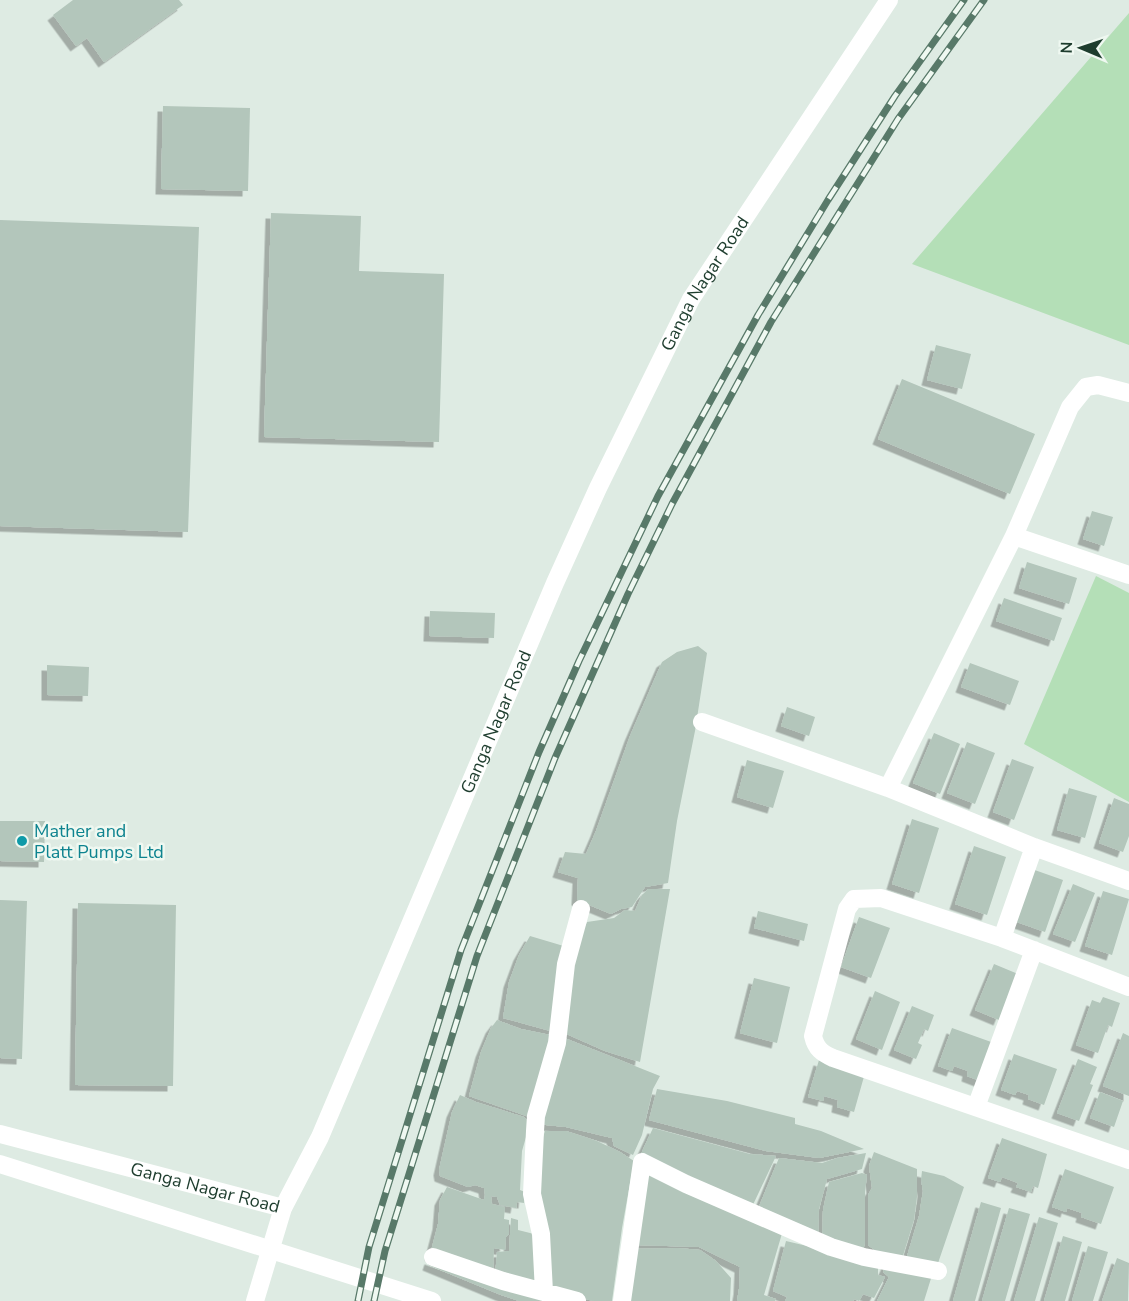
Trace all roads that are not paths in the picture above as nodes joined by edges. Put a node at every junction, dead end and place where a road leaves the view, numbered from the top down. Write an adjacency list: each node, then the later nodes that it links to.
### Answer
1 (890, 0): 17 (street, Ganga Nagar Road)
2 (1129, 393): 3 (street)
3 (1014, 536): 4 (street); 6 (street)
4 (1129, 575)
5 (702, 722): 6 (street)
6 (888, 788): 7 (street)
7 (1034, 847): 8 (street); 10 (street)
8 (1129, 881)
9 (581, 909): 20 (street)
10 (1002, 938): 11 (street); 13 (street)
11 (1034, 950): 12 (street); 13 (street)
12 (1129, 987)
13 (976, 1107): 15 (street)
14 (0, 1134): 17 (street, Ganga Nagar Road)
15 (1127, 1154)
16 (0, 1164): 22 (street)
17 (284, 1208): 21 (street)
18 (433, 1257): 20 (street)
19 (938, 1271): 24 (street)
20 (544, 1292): 23 (street)
21 (255, 1301)
22 (432, 1301)
23 (578, 1301)
24 (622, 1301)

